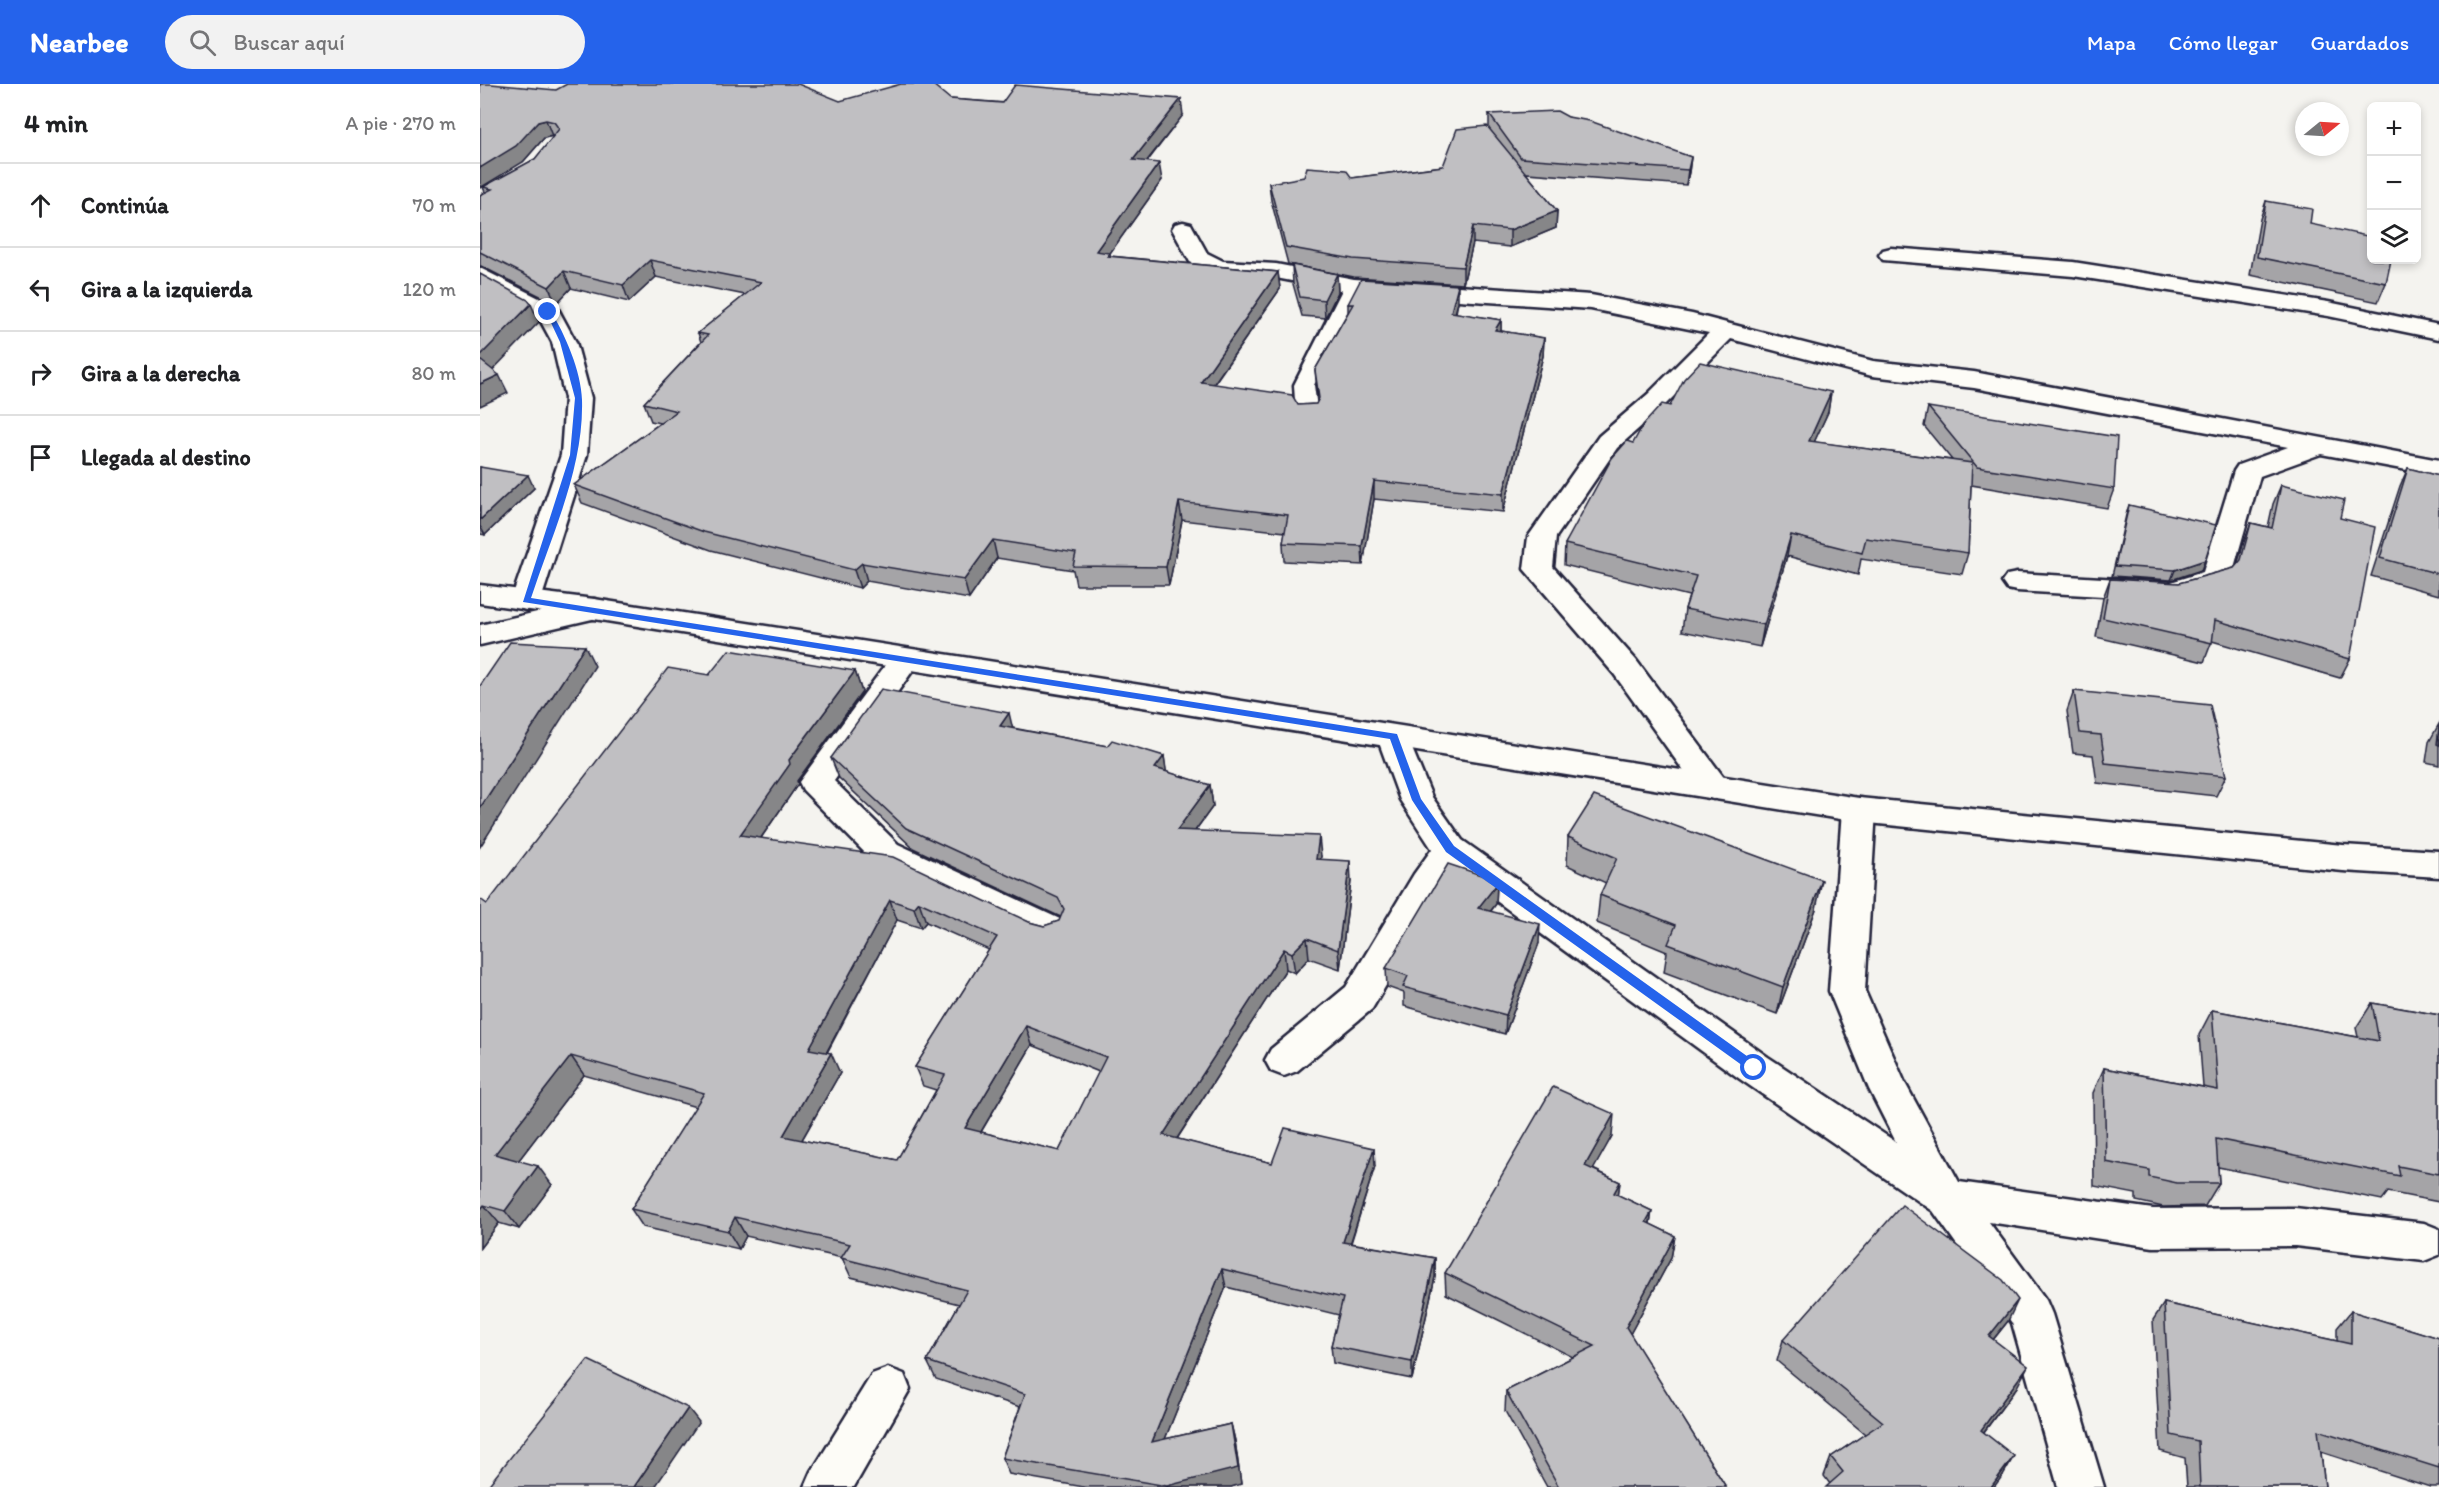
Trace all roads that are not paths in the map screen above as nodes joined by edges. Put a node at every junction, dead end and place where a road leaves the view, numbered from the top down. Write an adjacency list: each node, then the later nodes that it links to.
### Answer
1 (1183, 229): 4 (street)
2 (1891, 255): 6 (street)
3 (480, 275): 12 (street)
4 (1354, 286): 5 (street); 7 (lane)
5 (1726, 330): 8 (street); 17 (street)
6 (2439, 332)
7 (1306, 416)
8 (2318, 446): 9 (street); 10 (street)
9 (2439, 468)
10 (2017, 582)
11 (480, 594): 12 (street)
12 (526, 600): 13 (street)
13 (594, 609): 14 (street); 15 (street)
14 (480, 635)
15 (906, 659): 16 (street); 21 (street)
16 (1393, 736): 17 (street); 19 (street)
17 (1713, 787): 18 (street)
18 (1859, 810): 20 (street); 23 (street)
19 (1450, 849): 22 (street); 23 (street)
20 (2439, 864)
21 (1049, 930)
22 (1284, 1060)
23 (1947, 1198): 24 (street); 27 (street)
24 (2424, 1242)
25 (888, 1389): 26 (street)
26 (828, 1487)
27 (2081, 1487)

